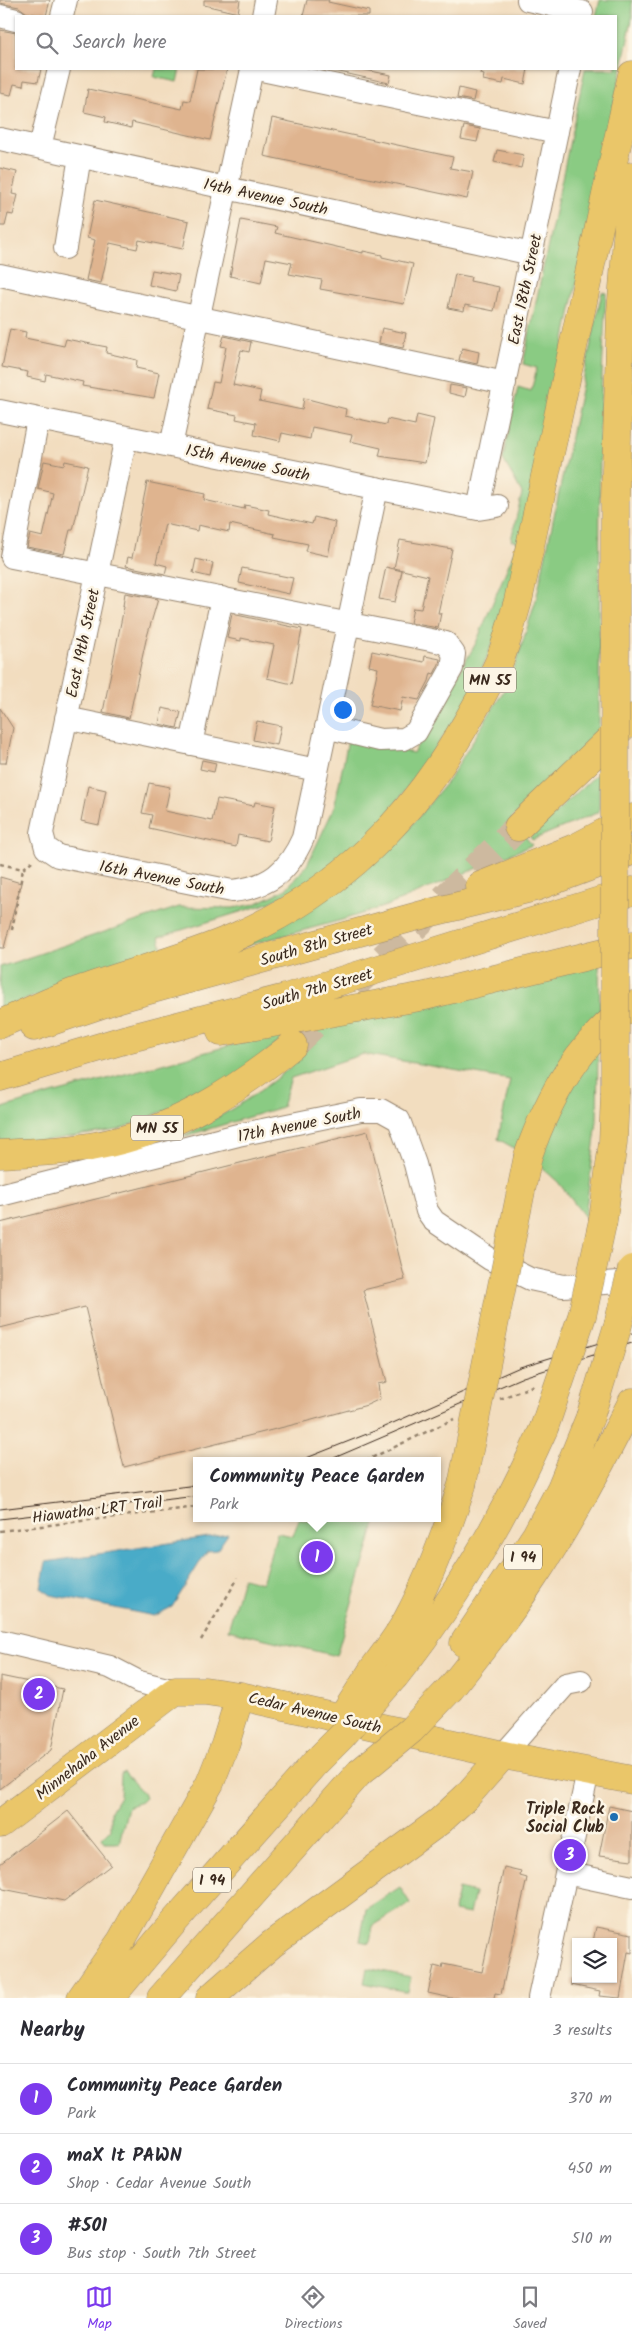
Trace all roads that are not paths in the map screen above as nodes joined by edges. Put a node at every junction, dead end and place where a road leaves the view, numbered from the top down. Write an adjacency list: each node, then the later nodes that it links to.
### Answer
1 (66, 0): 5 (street)
2 (266, 0): 6 (street)
3 (528, 0): 4 (street)
4 (583, 9)
5 (62, 15)
6 (263, 15)
7 (0, 16): 8 (street)
8 (15, 20)
9 (59, 70): 16 (street)
10 (252, 70): 19 (street)
11 (262, 70): 14 (street)
12 (570, 70): 14 (street, East 18th Street)
13 (632, 76): 51 (main road, MN 55)
14 (557, 132): 21 (street, East 18th Street)
15 (0, 139): 16 (street, 14th Avenue South)
16 (40, 147): 17 (street, 14th Avenue South)
17 (80, 156): 19 (street, 14th Avenue South); 20 (street)
18 (632, 176): 35 (main road, I 94)
19 (226, 188): 21 (street, 14th Avenue South); 23 (street)
20 (65, 248)
21 (532, 254): 24 (street, East 18th Street)
22 (0, 275): 23 (street)
23 (199, 318): 24 (street); 28 (street)
24 (505, 383): 31 (street, East 18th Street)
25 (0, 411): 26 (street, 15th Avenue South)
26 (38, 419): 27 (street, 15th Avenue South); 32 (street)
27 (126, 437): 28 (street, 15th Avenue South); 32 (street, East 19th Street)
28 (171, 446): 29 (street, 15th Avenue South)
29 (377, 488): 31 (street, 15th Avenue South); 34 (street)
30 (632, 490): 35 (main road)
31 (488, 507)
32 (97, 572): 33 (street); 36 (street, East 19th Street)
33 (222, 598): 34 (street); 39 (street)
34 (348, 624): 38 (street); 38 (street)
35 (615, 625): 62 (main road, I 94, bridge)
36 (66, 718): 39 (street); 44 (street, East 19th Street)
37 (632, 718): 42 (main road)
38 (326, 727): 40 (street)
39 (191, 744): 40 (street)
40 (317, 770): 44 (street, 16th Avenue South)
41 (632, 818): 47 (main road)
42 (518, 827)
43 (632, 851): 47 (main road, South 8th Street)
44 (39, 854)
45 (632, 891): 48 (main road, South 7th Street)
46 (632, 900): 48 (main road)
47 (365, 930): 52 (main road, South 8th Street)
48 (486, 938): 54 (main road, South 7th Street)
49 (632, 945): 54 (main road)
50 (632, 1004): 62 (main road, bridge)
51 (0, 1024)
52 (0, 1038)
53 (293, 1045): 56 (main road, MN 55)
54 (42, 1063): 55 (main road, South 7th Street)
55 (0, 1077)
56 (0, 1154)
57 (0, 1195): 59 (street, 17th Avenue South)
58 (632, 1269): 64 (main road, I 94, bridge)
59 (632, 1281)
60 (631, 1404): 64 (main road)
61 (0, 1641): 65 (street, Cedar Avenue South)
62 (384, 1673): 74 (main road, I 94, bridge)
63 (581, 1681): 67 (street)
64 (442, 1686): 75 (main road, I 94, bridge)
65 (175, 1691): 66 (main road, Cedar Avenue South); 70 (main road, Minnehaha Avenue)
66 (240, 1696): 67 (main road, Cedar Avenue South); 73 (main road)
67 (503, 1755): 68 (main road, Cedar Avenue South); 76 (main road)
68 (588, 1772): 69 (main road, Cedar Avenue South); 71 (street)
69 (632, 1780)
70 (0, 1824)
71 (566, 1873): 72 (street); 77 (street)
72 (632, 1887)
73 (80, 1998)
74 (110, 1998)
75 (161, 1998)
76 (210, 1998)
77 (539, 1998)

